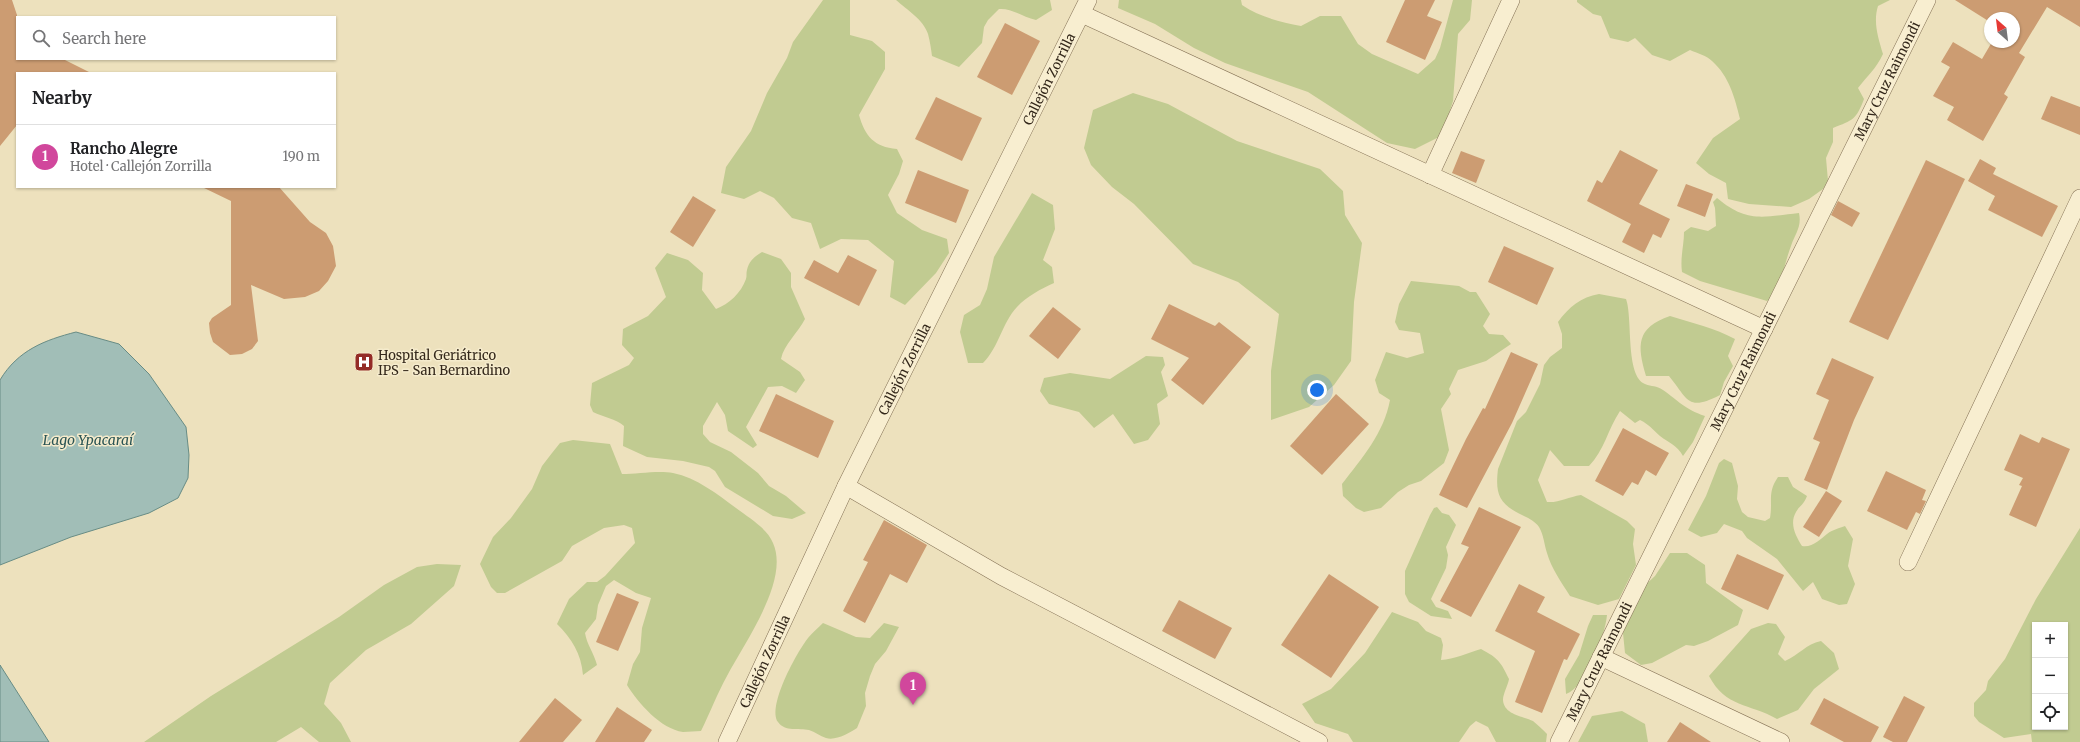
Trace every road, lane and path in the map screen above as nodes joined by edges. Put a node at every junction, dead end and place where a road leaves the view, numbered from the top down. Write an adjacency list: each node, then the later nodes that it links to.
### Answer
1 (1511, 0): 4 (street)
2 (1927, 0): 6 (street, Mary Cruz Raimondi)
3 (1085, 7): 4 (street); 7 (street, Callejón Zorrilla)
4 (1430, 175): 6 (street)
5 (2080, 198): 8 (street)
6 (1764, 329): 9 (street, Mary Cruz Raimondi)
7 (846, 486): 10 (street, Callejón Zorrilla); 11 (street)
8 (1908, 562)
9 (1601, 657): 12 (street, Mary Cruz Raimondi); 13 (street)
10 (727, 742)
11 (1319, 742)
12 (1559, 742)
13 (1781, 742)

